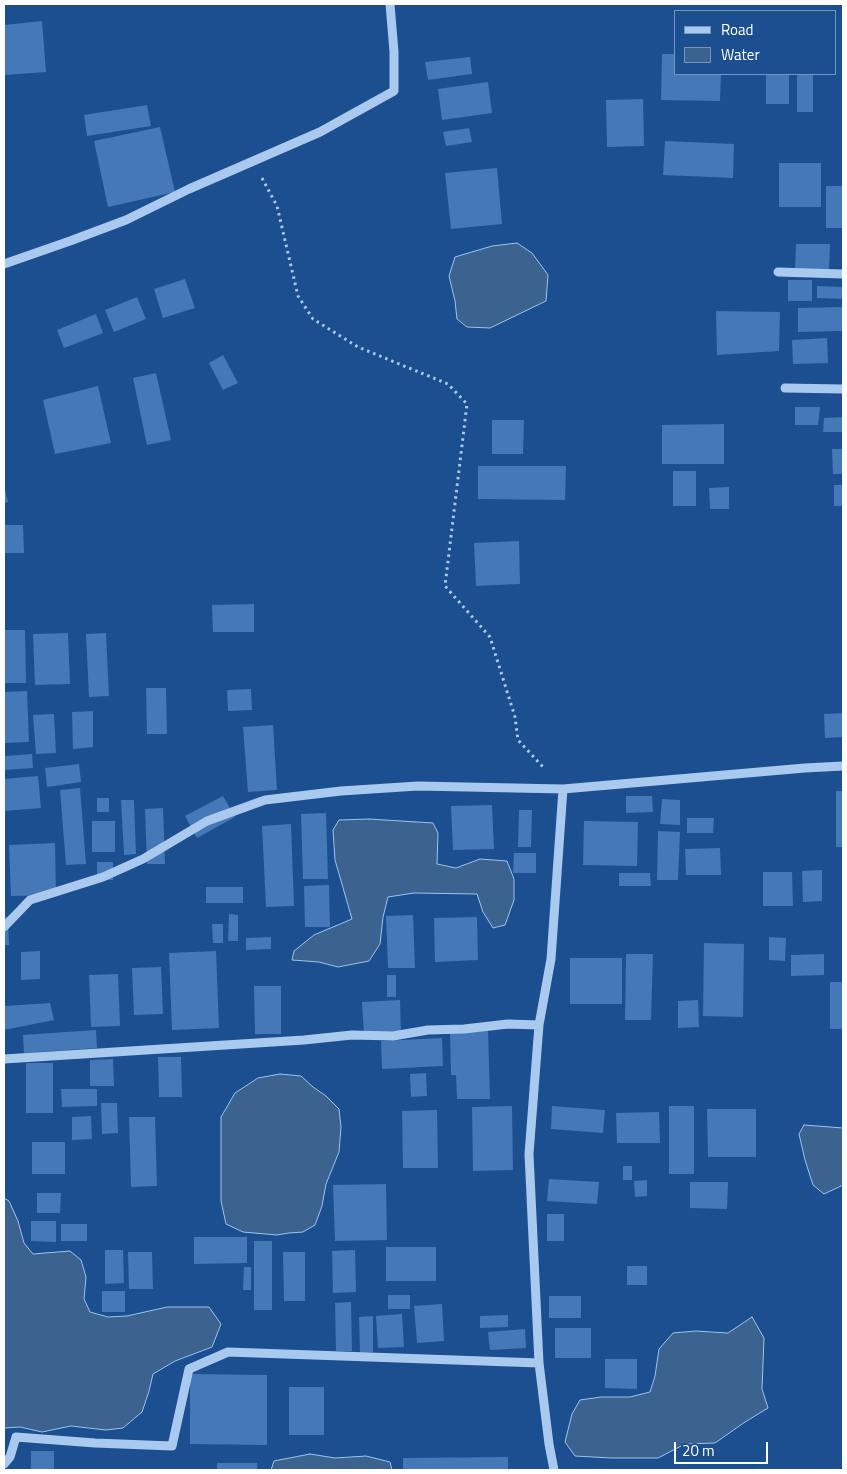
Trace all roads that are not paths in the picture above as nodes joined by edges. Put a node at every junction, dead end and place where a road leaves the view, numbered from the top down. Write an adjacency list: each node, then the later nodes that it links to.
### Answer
1 (390, 4): 2 (street)
2 (4, 264)
3 (778, 272): 4 (street)
4 (843, 274)
5 (785, 388): 6 (street)
6 (843, 389)
7 (843, 766): 8 (street)
8 (563, 789): 9 (street); 10 (street)
9 (4, 927)
10 (539, 1025): 11 (street); 12 (street)
11 (4, 1059)
12 (539, 1364): 13 (street); 14 (street)
13 (4, 1464)
14 (554, 1470)

